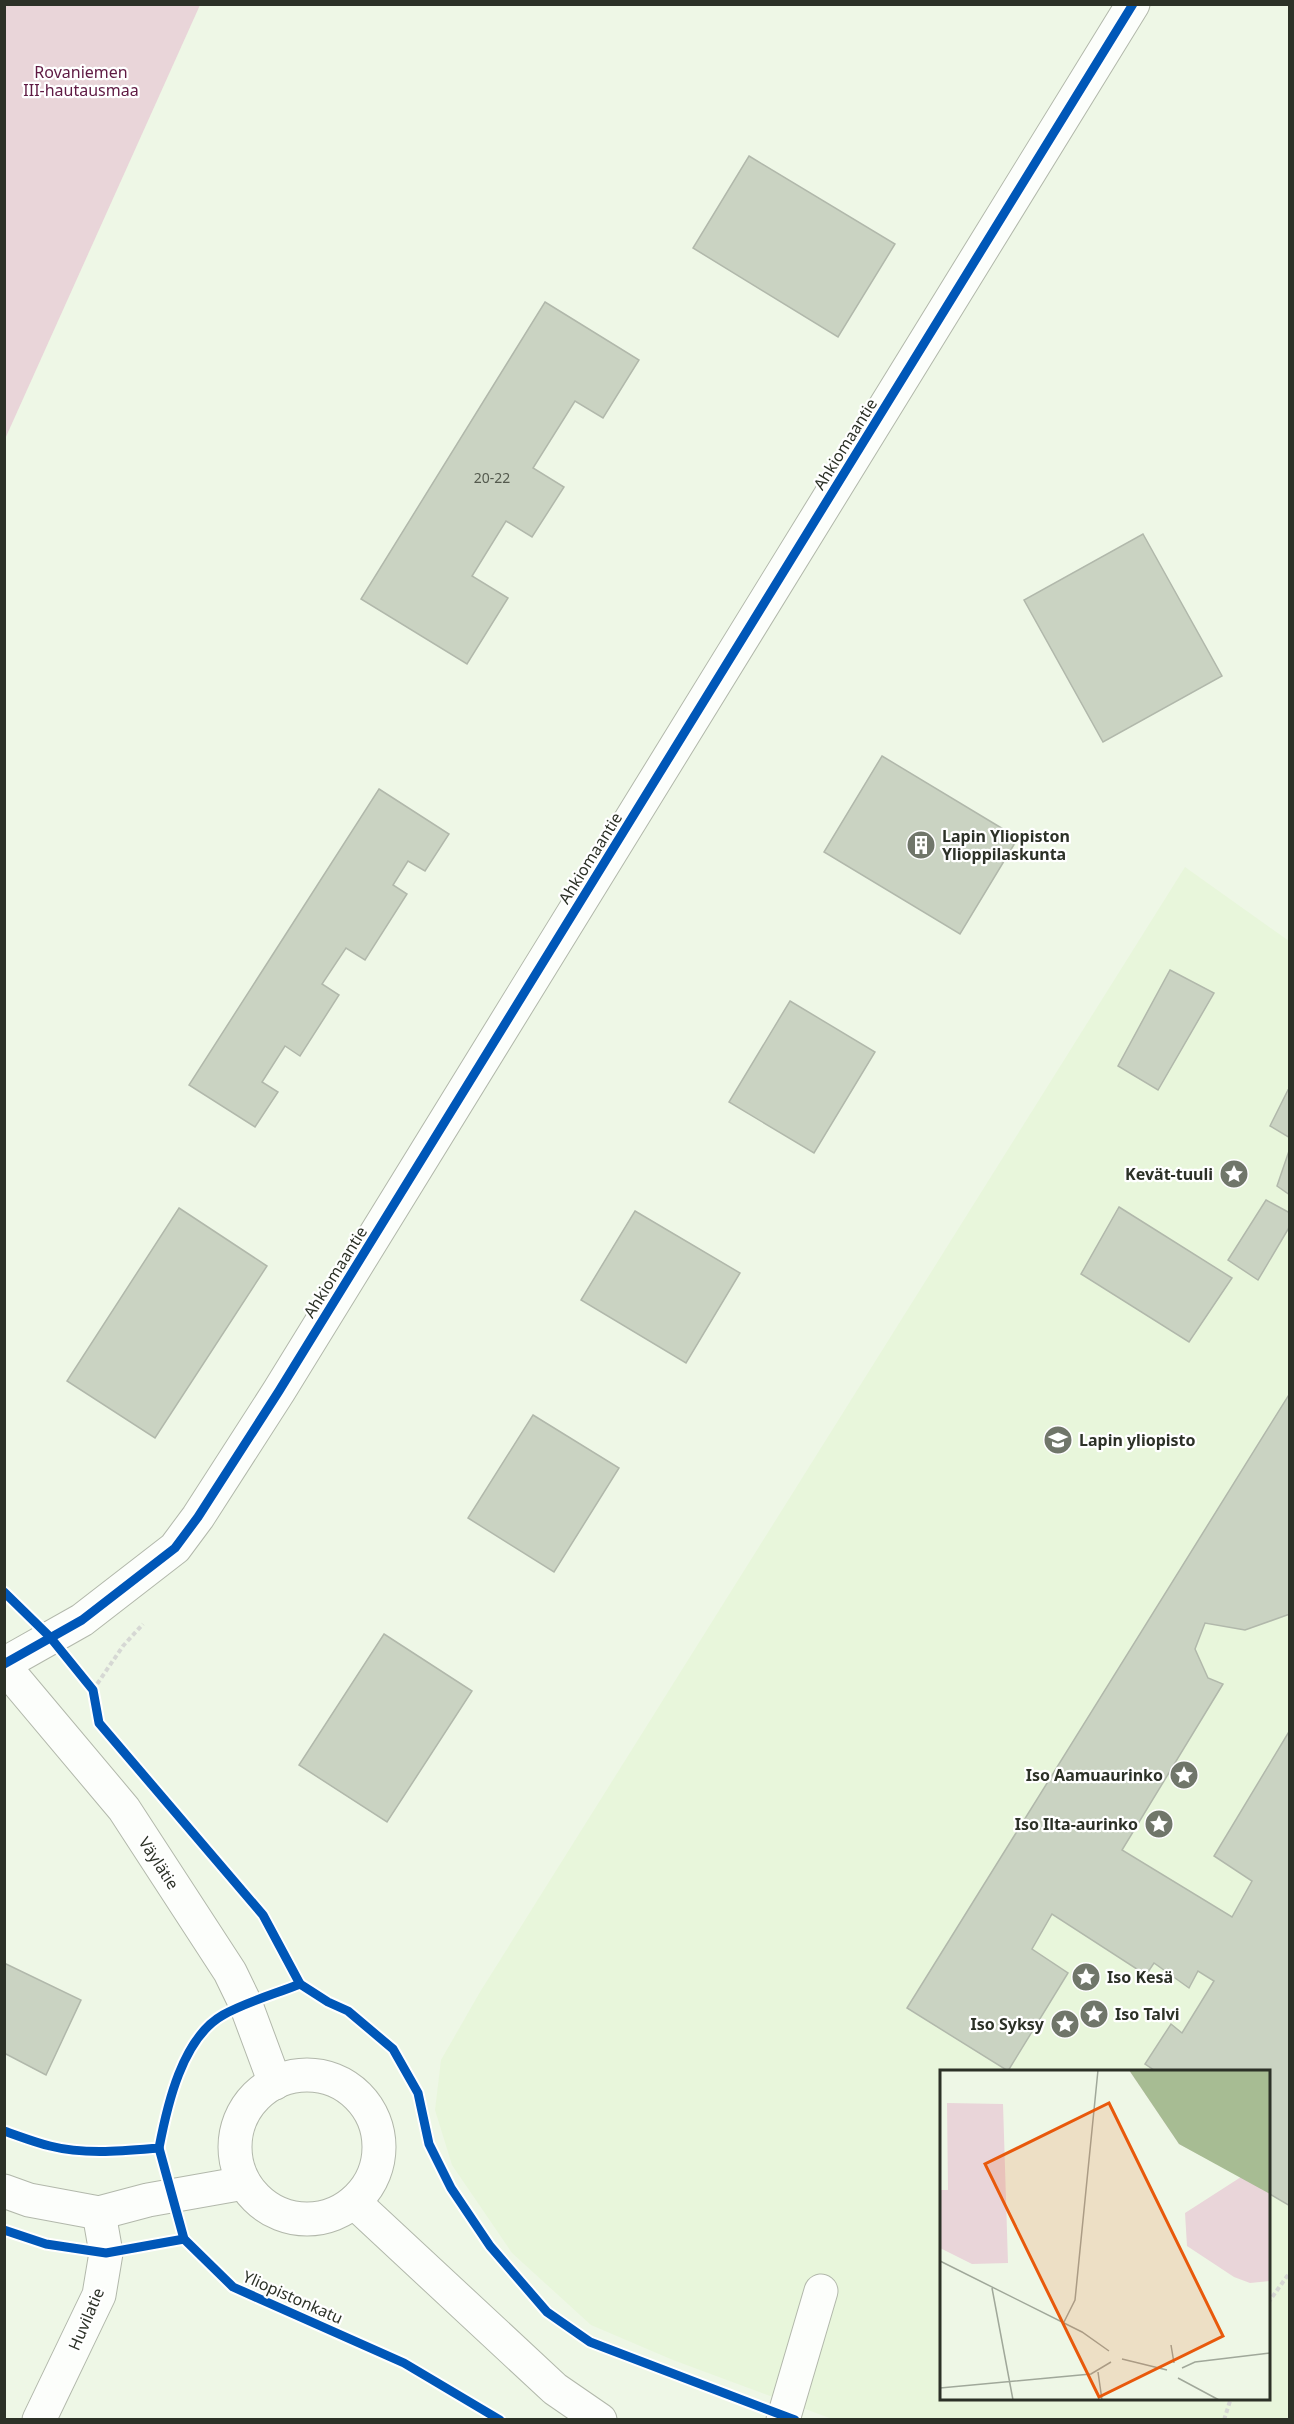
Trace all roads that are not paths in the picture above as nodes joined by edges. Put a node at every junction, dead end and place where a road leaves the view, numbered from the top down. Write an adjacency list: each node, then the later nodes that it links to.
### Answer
1 (1133, 4): 2 (street, Ahkiomaantie)
2 (4, 1665): 3 (street, Väylätie)
3 (275, 2083): 4 (street); 6 (street)
4 (244, 2184): 6 (street); 7 (street)
5 (4, 2191): 7 (street)
6 (354, 2202): 10 (street)
7 (99, 2213): 9 (street, Huvilatie)
8 (821, 2291): 11 (street)
9 (39, 2420)
10 (600, 2420)
11 (783, 2420)

